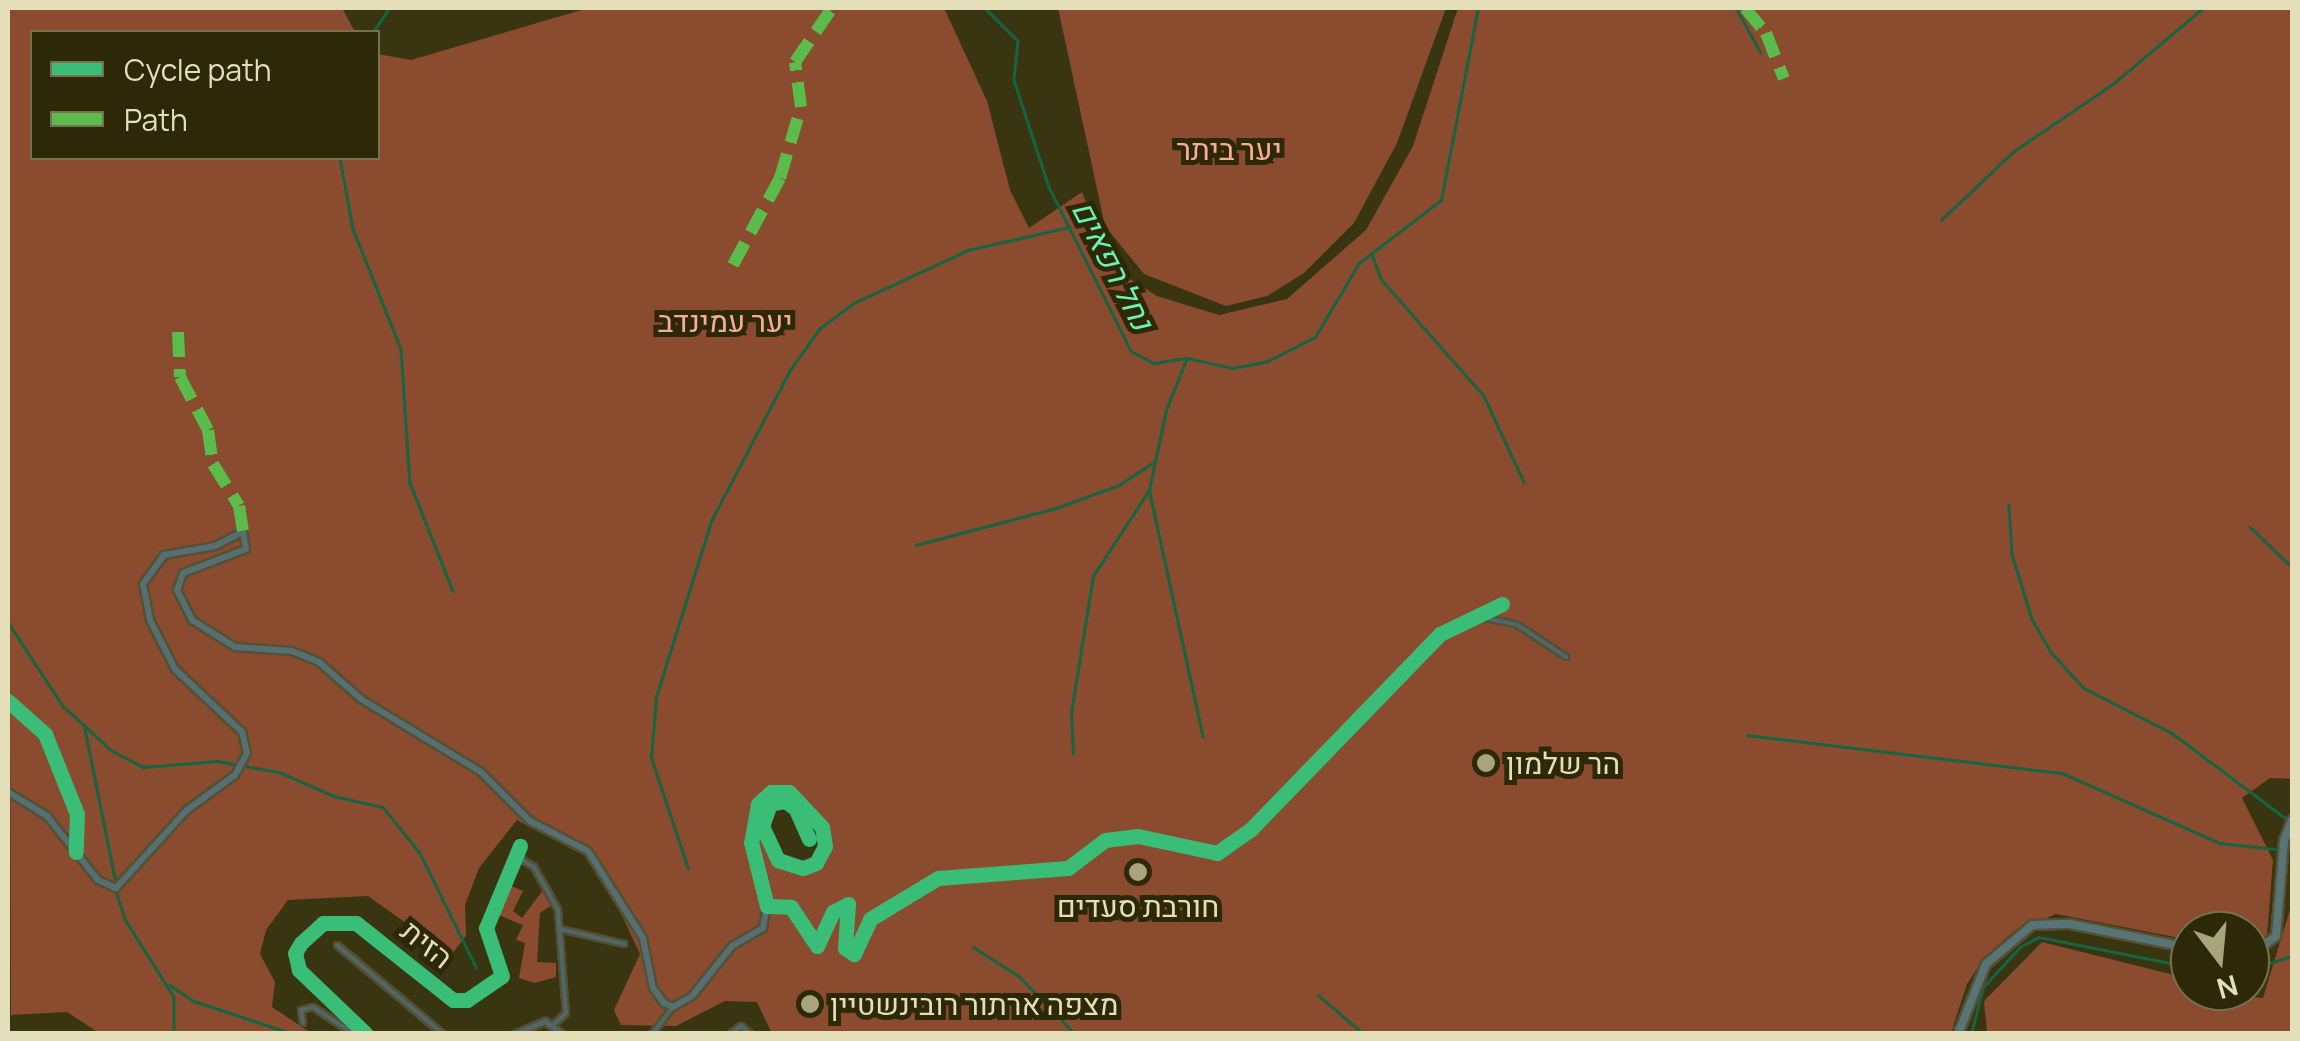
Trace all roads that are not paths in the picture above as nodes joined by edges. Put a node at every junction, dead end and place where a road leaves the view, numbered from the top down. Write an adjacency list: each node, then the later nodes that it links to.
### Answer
1 (1502, 604): 2 (street)
2 (1474, 616): 3 (street); 11 (street)
3 (1566, 657)
4 (8, 701): 9 (street)
5 (8, 792): 9 (main road)
6 (2292, 820): 14 (main road)
7 (809, 839): 12 (street)
8 (520, 846): 10 (street, הזית)
9 (76, 852): 18 (main road)
10 (515, 858): 13 (street); 22 (street, הזית)
11 (1068, 868): 12 (street)
12 (767, 906): 18 (main road)
13 (559, 928): 15 (street); 20 (street)
14 (2270, 940)
15 (624, 944)
16 (2170, 944): 29 (main road)
17 (337, 945): 23 (street)
18 (672, 1007): 26 (street)
19 (302, 1023): 21 (street)
20 (554, 1024): 24 (street); 25 (street)
21 (354, 1034)
22 (366, 1034)
23 (443, 1034)
24 (514, 1034)
25 (562, 1034)
26 (652, 1034)
27 (730, 1034): 28 (street)
28 (750, 1034)
29 (1958, 1034)

